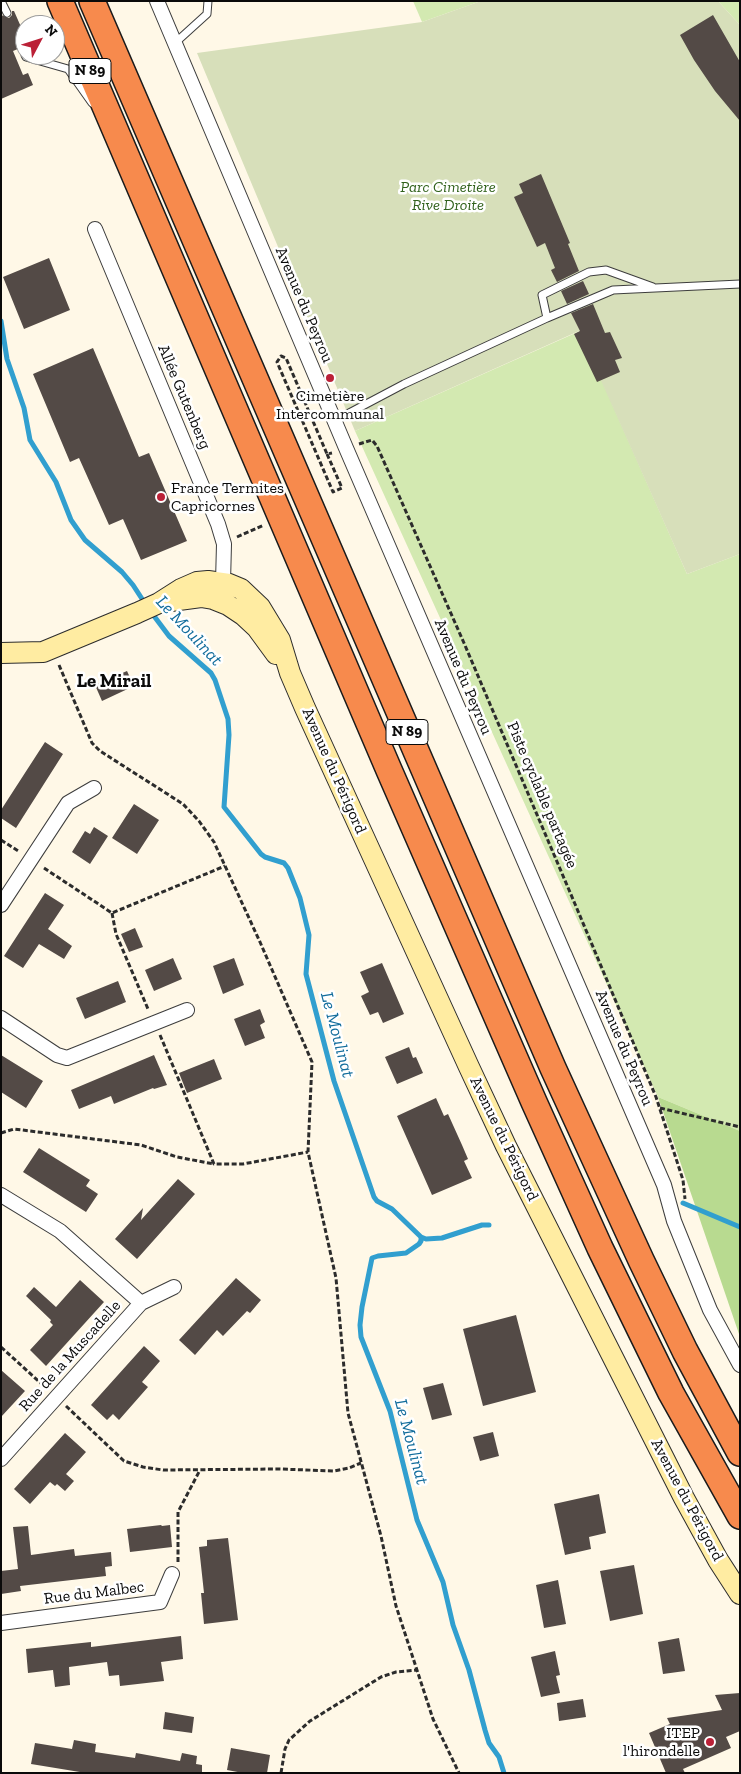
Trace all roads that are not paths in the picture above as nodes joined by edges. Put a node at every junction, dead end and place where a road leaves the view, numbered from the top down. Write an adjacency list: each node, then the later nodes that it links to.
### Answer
1 (1, 1): 6 (lane)
2 (60, 1): 9 (highway, N 89)
3 (92, 1): 29 (highway, N 89)
4 (157, 1): 7 (street, Avenue du Peyrou)
5 (208, 1): 7 (lane)
6 (7, 13)
7 (175, 44): 14 (street, Avenue du Peyrou)
8 (54, 65): 9 (lane)
9 (119, 140): 31 (highway, N 89)
10 (95, 228): 15 (street, Allée Gutenberg)
11 (740, 284): 12 (lane)
12 (656, 288): 13 (lane); 13 (lane)
13 (547, 318): 14 (lane)
14 (334, 421): 28 (street, Avenue du Peyrou)
15 (223, 582): 16 (street); 17 (street, Avenue du Périgord); 18 (street); 20 (street, Avenue du Périgord)
16 (185, 598): 17 (street, Avenue du Périgord); 18 (street, Avenue du Périgord)
17 (159, 603): 19 (street, Avenue du Périgord)
18 (232, 608): 20 (street, Avenue du Périgord)
19 (1, 653)
20 (290, 673): 33 (street, Avenue du Périgord)
21 (94, 788): 22 (street)
22 (1, 905)
23 (187, 1010): 24 (street)
24 (1, 1018)
25 (1, 1195): 27 (street)
26 (174, 1287): 27 (street, Rue de la Muscadelle)
27 (141, 1304): 30 (street, Rue de la Muscadelle)
28 (740, 1365)
29 (740, 1454)
30 (1, 1459)
31 (740, 1516)
32 (172, 1574): 34 (street, Rue du Malbec)
33 (740, 1594)
34 (1, 1623)

